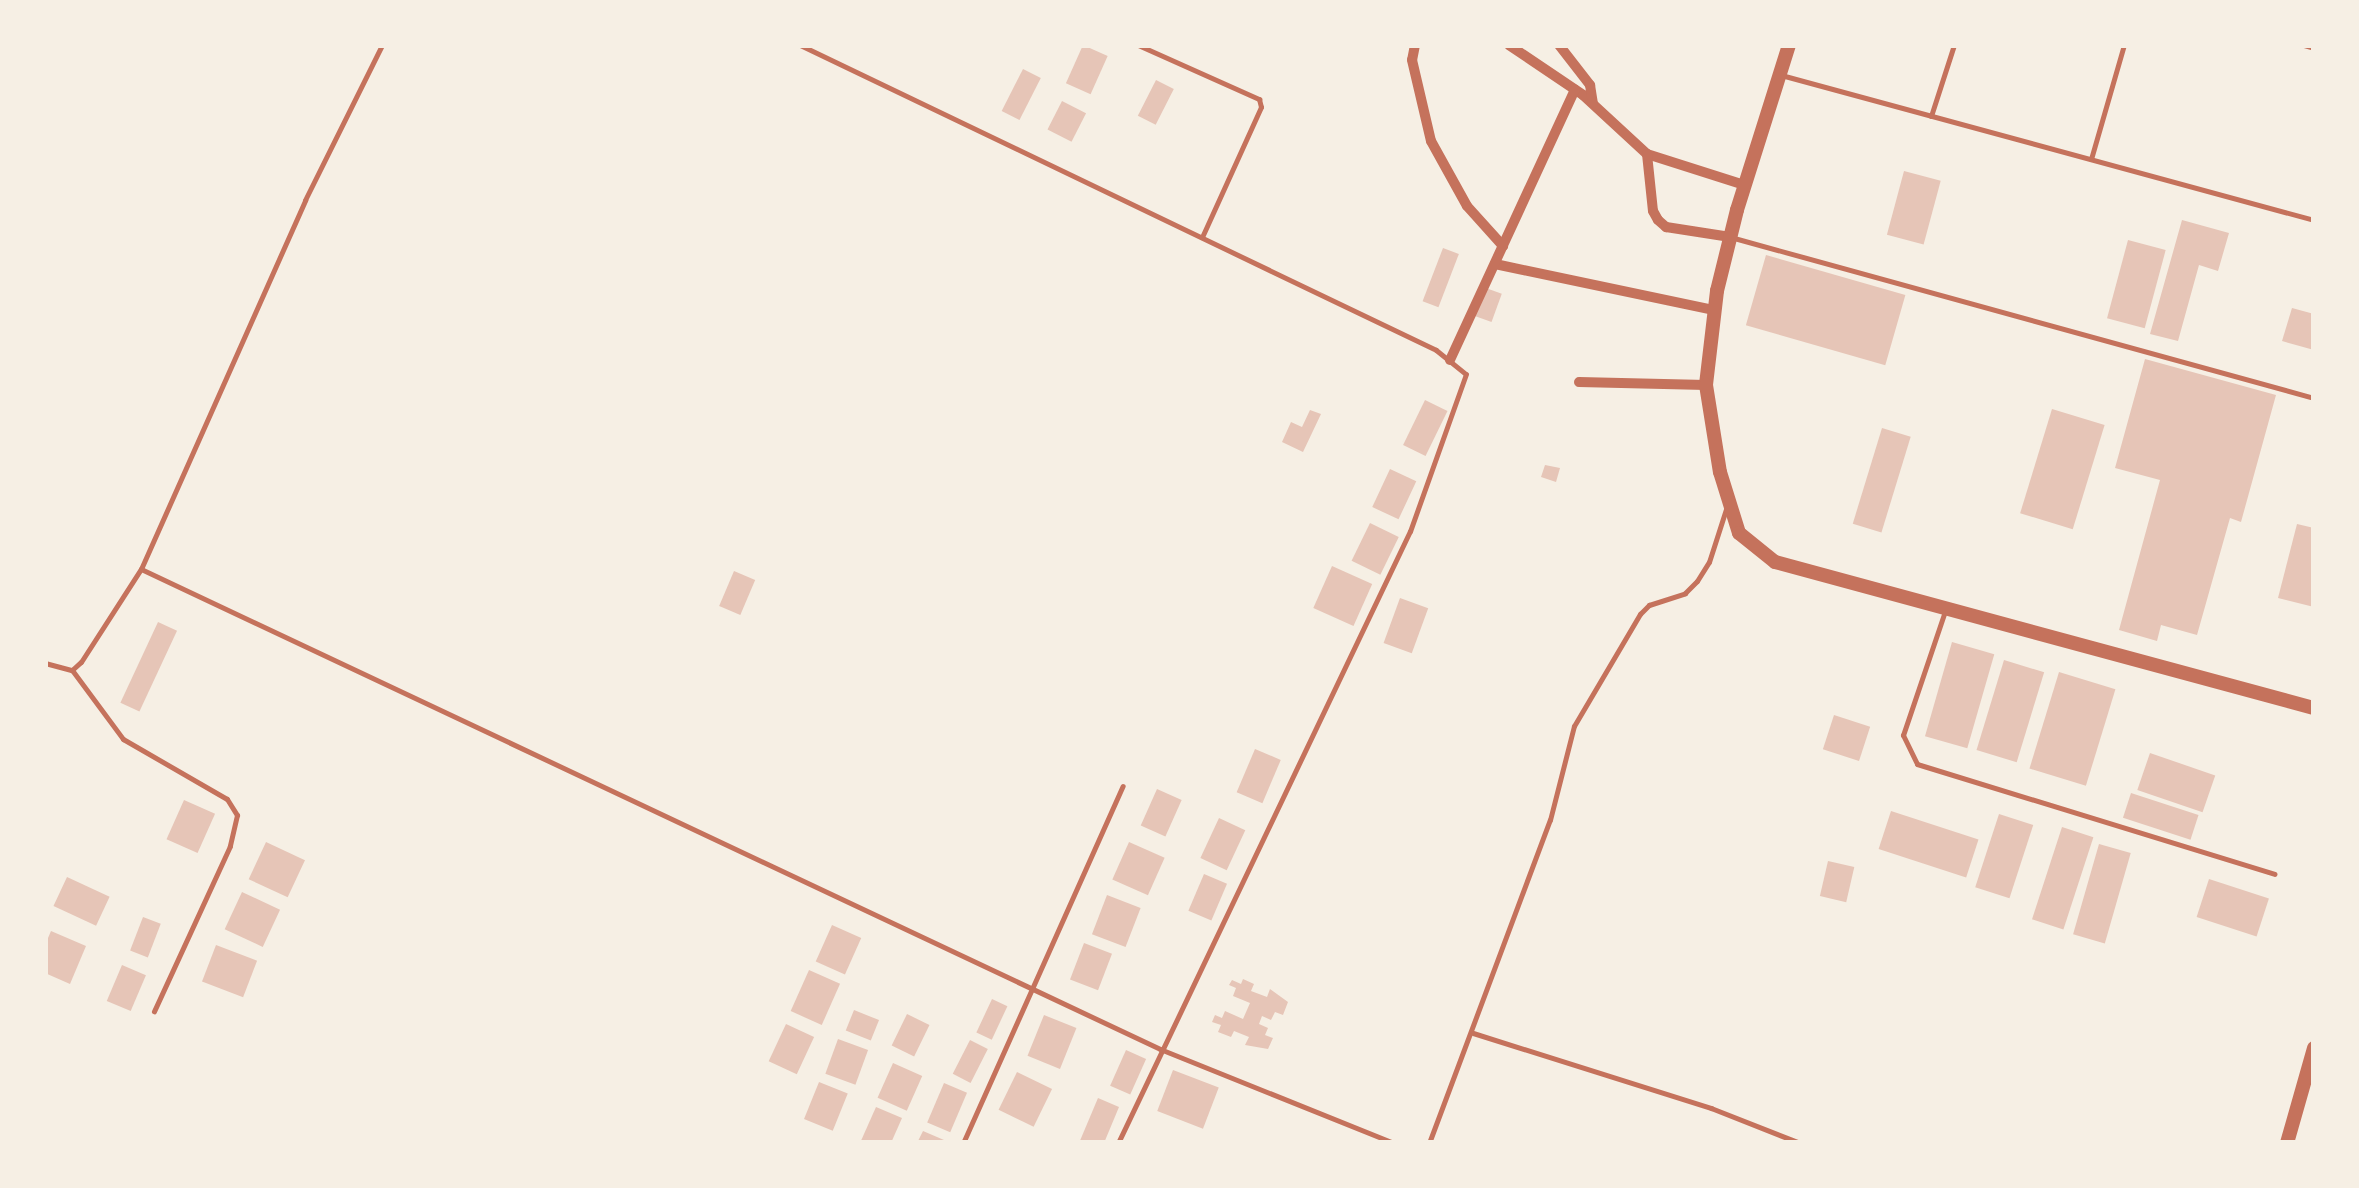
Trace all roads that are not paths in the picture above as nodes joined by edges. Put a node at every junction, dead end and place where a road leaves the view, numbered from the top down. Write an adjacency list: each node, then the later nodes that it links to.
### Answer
1 (382, 45): 30 (lane)
2 (800, 45): 21 (lane)
3 (1138, 45): 21 (lane)
4 (1415, 45): 22 (street)
5 (1509, 45): 13 (street)
6 (1559, 45): 14 (street)
7 (1789, 45): 12 (street)
8 (1954, 45): 15 (lane)
9 (2124, 45): 17 (lane)
10 (2304, 45): 11 (lane)
11 (2314, 48)
12 (1780, 75): 15 (lane); 18 (street)
13 (1575, 90): 14 (street); 22 (street)
14 (1594, 104): 16 (street)
15 (1931, 116): 17 (lane)
16 (1648, 154): 18 (street); 20 (street)
17 (2090, 159): 19 (lane)
18 (1745, 185): 20 (street)
19 (2314, 220)
20 (1730, 236): 24 (street); 28 (lane)
21 (1202, 237): 25 (lane)
22 (1503, 246): 23 (street)
23 (1494, 264): 24 (street); 25 (street)
24 (1714, 310): 27 (street)
25 (1450, 360): 40 (lane)
26 (1579, 382): 27 (street)
27 (1706, 384): 29 (street)
28 (2314, 398)
29 (1729, 500): 31 (street); 39 (lane)
30 (142, 569): 33 (lane); 37 (lane)
31 (1946, 608): 34 (street); 36 (lane)
32 (45, 664): 33 (lane)
33 (72, 670): 38 (lane)
34 (2314, 708)
35 (1122, 786): 37 (lane)
36 (2274, 874)
37 (1034, 988): 40 (lane); 42 (lane)
38 (154, 1011)
39 (1473, 1033): 45 (lane); 46 (lane)
40 (1160, 1048): 43 (lane); 44 (lane)
41 (2314, 1048): 47 (street)
42 (963, 1143)
43 (1118, 1143)
44 (1394, 1143)
45 (1429, 1143)
46 (1800, 1143)
47 (2288, 1143)

